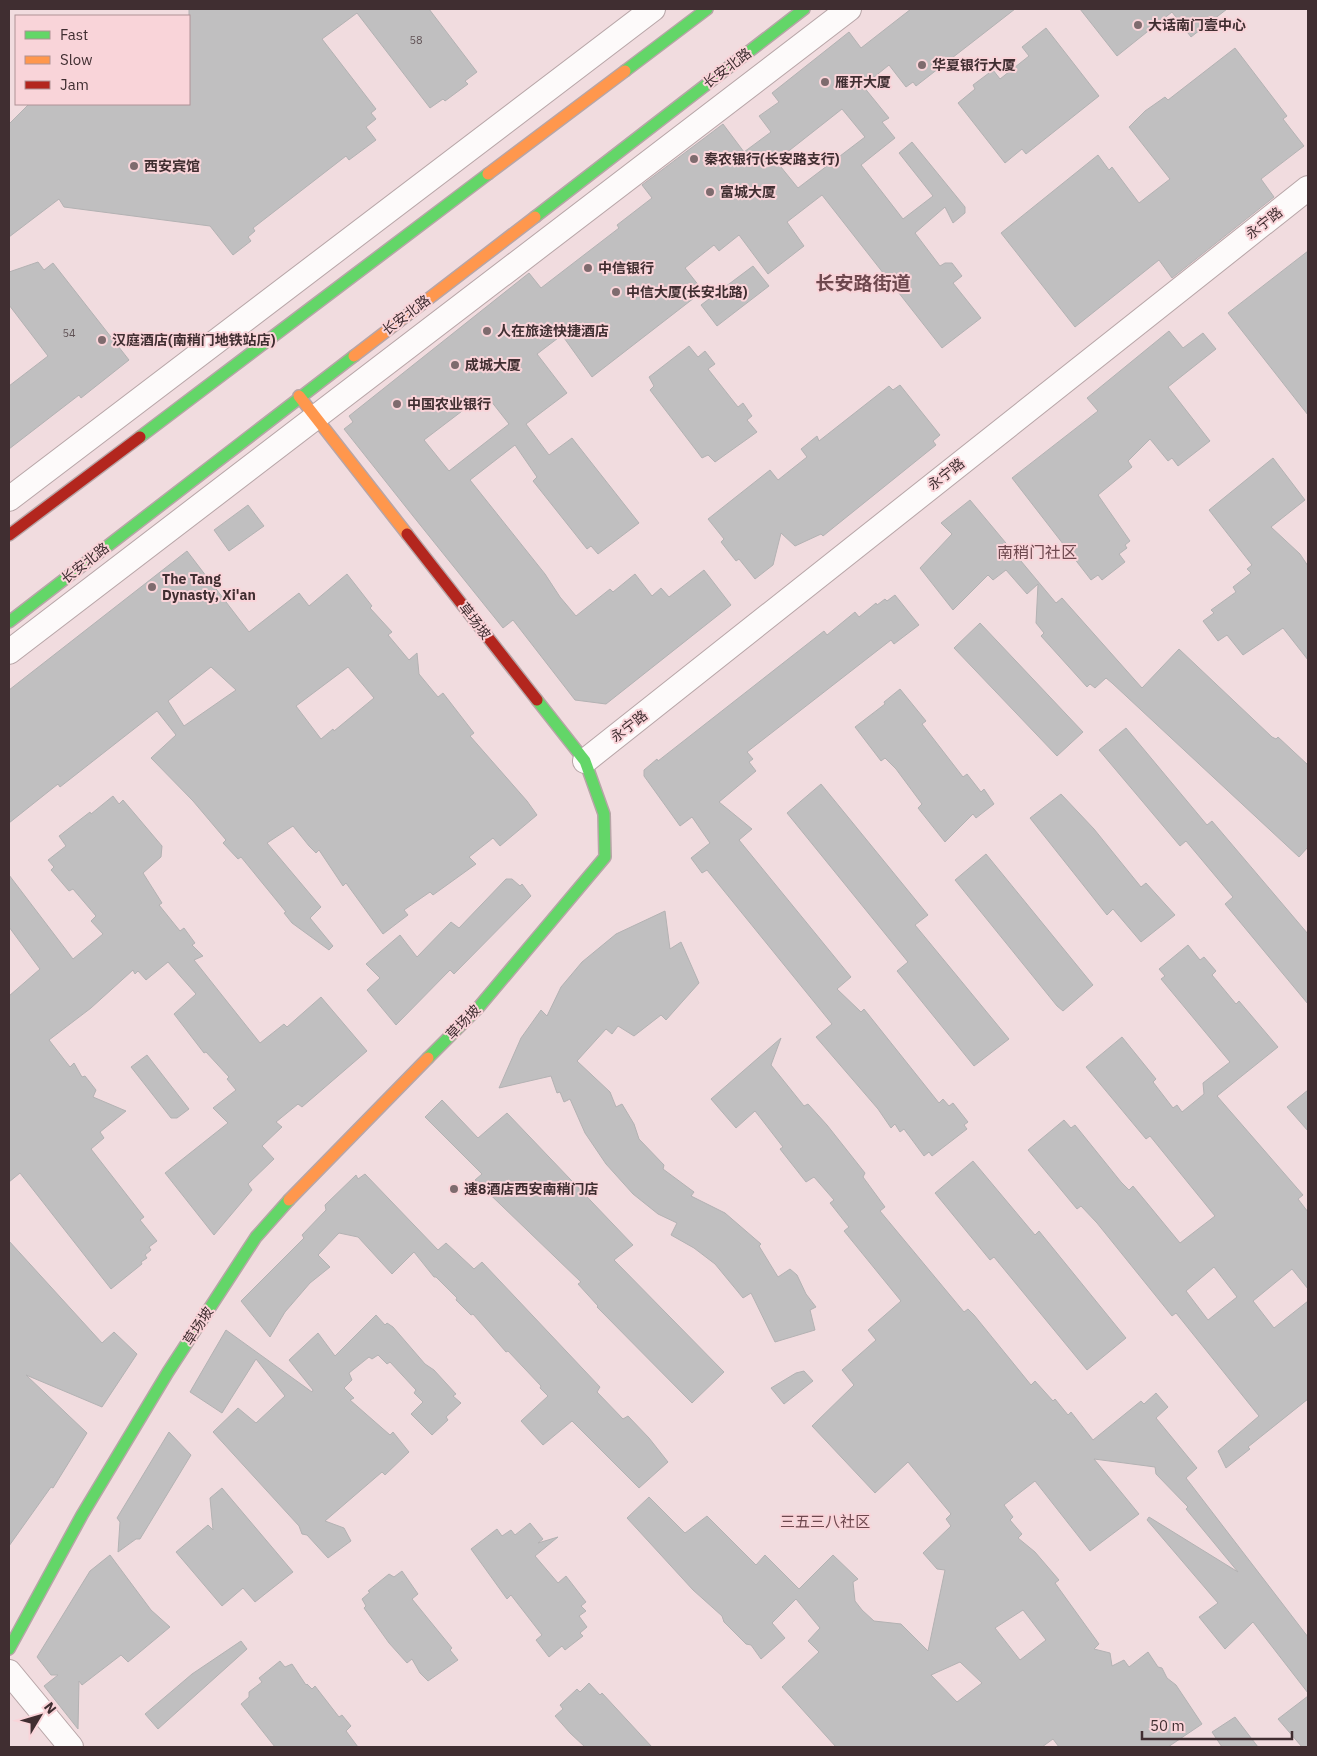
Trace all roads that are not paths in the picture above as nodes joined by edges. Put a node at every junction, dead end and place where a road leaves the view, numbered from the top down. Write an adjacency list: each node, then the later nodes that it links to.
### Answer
1 (653, 9): 8 (street)
2 (706, 9): 9 (main road)
3 (804, 9): 6 (main road, 长安北路)
4 (849, 9): 7 (street)
5 (1308, 188): 12 (street, 永宁路)
6 (299, 396): 7 (main road, 草场坡); 10 (main road, 长安北路)
7 (316, 418): 11 (street); 12 (main road, 草场坡)
8 (9, 499)
9 (9, 535)
10 (9, 622)
11 (9, 652)
12 (585, 761): 13 (main road, 草场坡)
13 (9, 1649)
14 (9, 1672): 15 (street)
15 (71, 1747)

